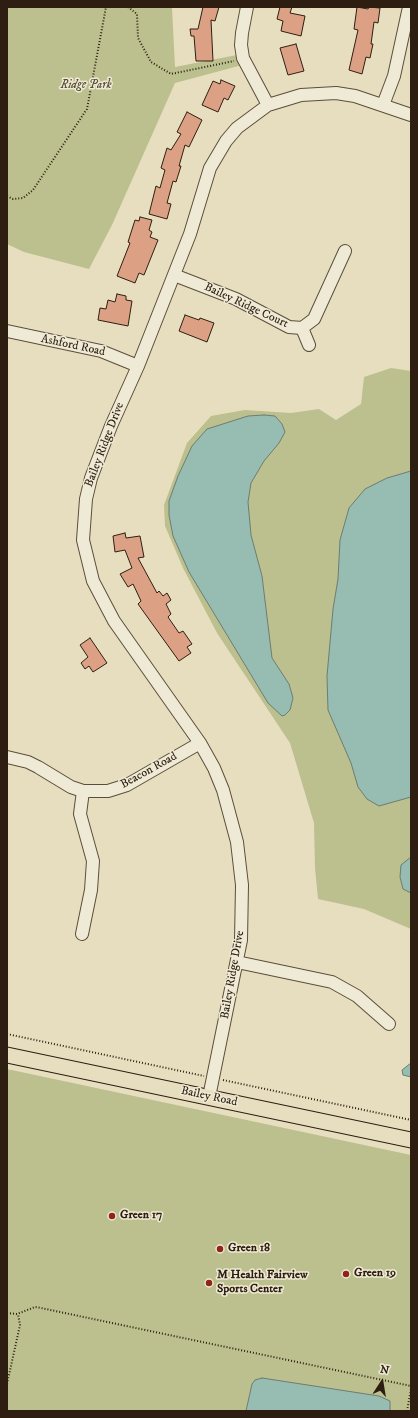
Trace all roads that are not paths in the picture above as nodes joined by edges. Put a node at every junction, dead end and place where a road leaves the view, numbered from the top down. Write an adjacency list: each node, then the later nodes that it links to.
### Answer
1 (247, 7): 3 (street)
2 (409, 7): 4 (street)
3 (268, 105): 4 (street, Bailey Ridge Drive); 7 (street, Bailey Ridge Drive)
4 (383, 105): 5 (street, Bailey Ridge Drive)
5 (411, 116)
6 (345, 251): 8 (street, Bailey Ridge Court)
7 (174, 275): 8 (street, Bailey Ridge Court); 11 (street, Bailey Ridge Drive)
8 (302, 328): 10 (street)
9 (7, 331): 11 (street, Ashford Road)
10 (309, 345)
11 (138, 366): 12 (street, Bailey Ridge Drive)
12 (200, 743): 14 (street, Beacon Road); 16 (street, Bailey Ridge Drive)
13 (7, 757): 14 (street, Beacon Road)
14 (83, 791): 15 (street)
15 (82, 934)
16 (237, 962): 17 (street); 19 (street, Bailey Ridge Drive)
17 (389, 1024)
18 (7, 1054): 19 (main road, Bailey Road)
19 (209, 1097): 20 (main road, Bailey Road)
20 (411, 1140)

